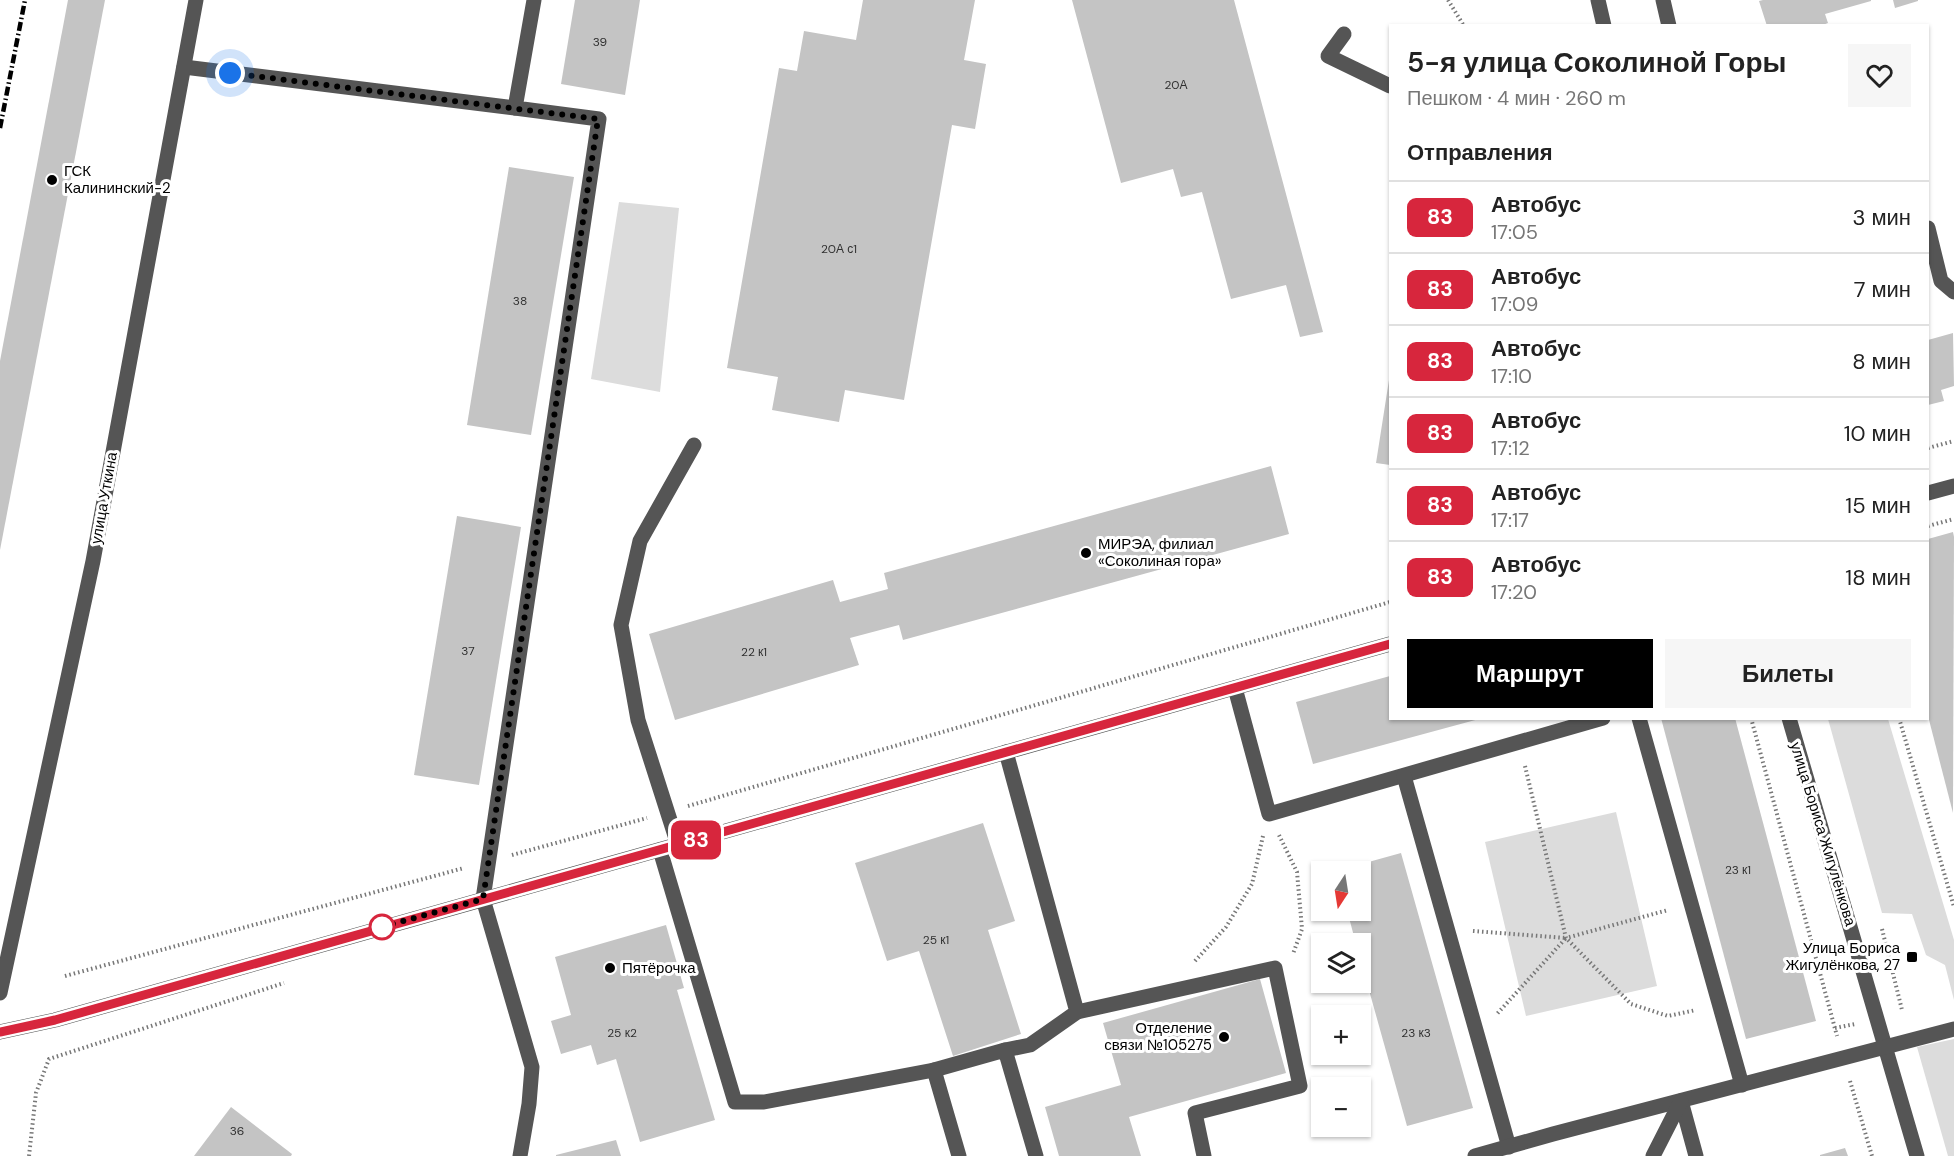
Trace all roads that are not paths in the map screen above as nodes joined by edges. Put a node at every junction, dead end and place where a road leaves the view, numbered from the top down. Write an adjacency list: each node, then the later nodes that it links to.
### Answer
1 (196, 0): 8 (street, улица Уткина)
2 (534, 0): 10 (street)
3 (1598, 0): 5 (street)
4 (1663, 0): 6 (street)
5 (1604, 24)
6 (1669, 24)
7 (1344, 34): 9 (street)
8 (184, 67): 10 (street); 26 (street, улица Уткина)
9 (1389, 86)
10 (515, 108): 25 (street)
11 (1929, 232): 12 (street)
12 (1954, 292)
13 (694, 445): 23 (street)
14 (1954, 486): 15 (street)
15 (1929, 493)
16 (1389, 644): 17 (street)
17 (1234, 688): 21 (street); 22 (street)
18 (1596, 720): 22 (street)
19 (1640, 720): 33 (street)
20 (1790, 720): 30 (street, улица Бориса Жигулёнкова)
21 (1006, 752): 23 (street); 27 (street)
22 (1404, 776): 35 (street)
23 (678, 845): 24 (street)
24 (660, 850): 25 (street); 32 (street)
25 (483, 899): 29 (street); 36 (street)
26 (0, 993)
27 (1077, 1012): 31 (street); 39 (street)
28 (1954, 1029): 30 (street)
29 (0, 1032)
30 (1886, 1047): 33 (street); 43 (street, улица Бориса Жигулёнкова)
31 (1005, 1050): 32 (street); 38 (street)
32 (934, 1070): 37 (street)
33 (1742, 1085): 34 (street)
34 (1681, 1101): 35 (street); 41 (street); 42 (street)
35 (1509, 1147): 40 (street)
36 (520, 1156)
37 (959, 1156)
38 (1036, 1156)
39 (1204, 1156)
40 (1475, 1156)
41 (1653, 1156)
42 (1696, 1156)
43 (1917, 1156)

